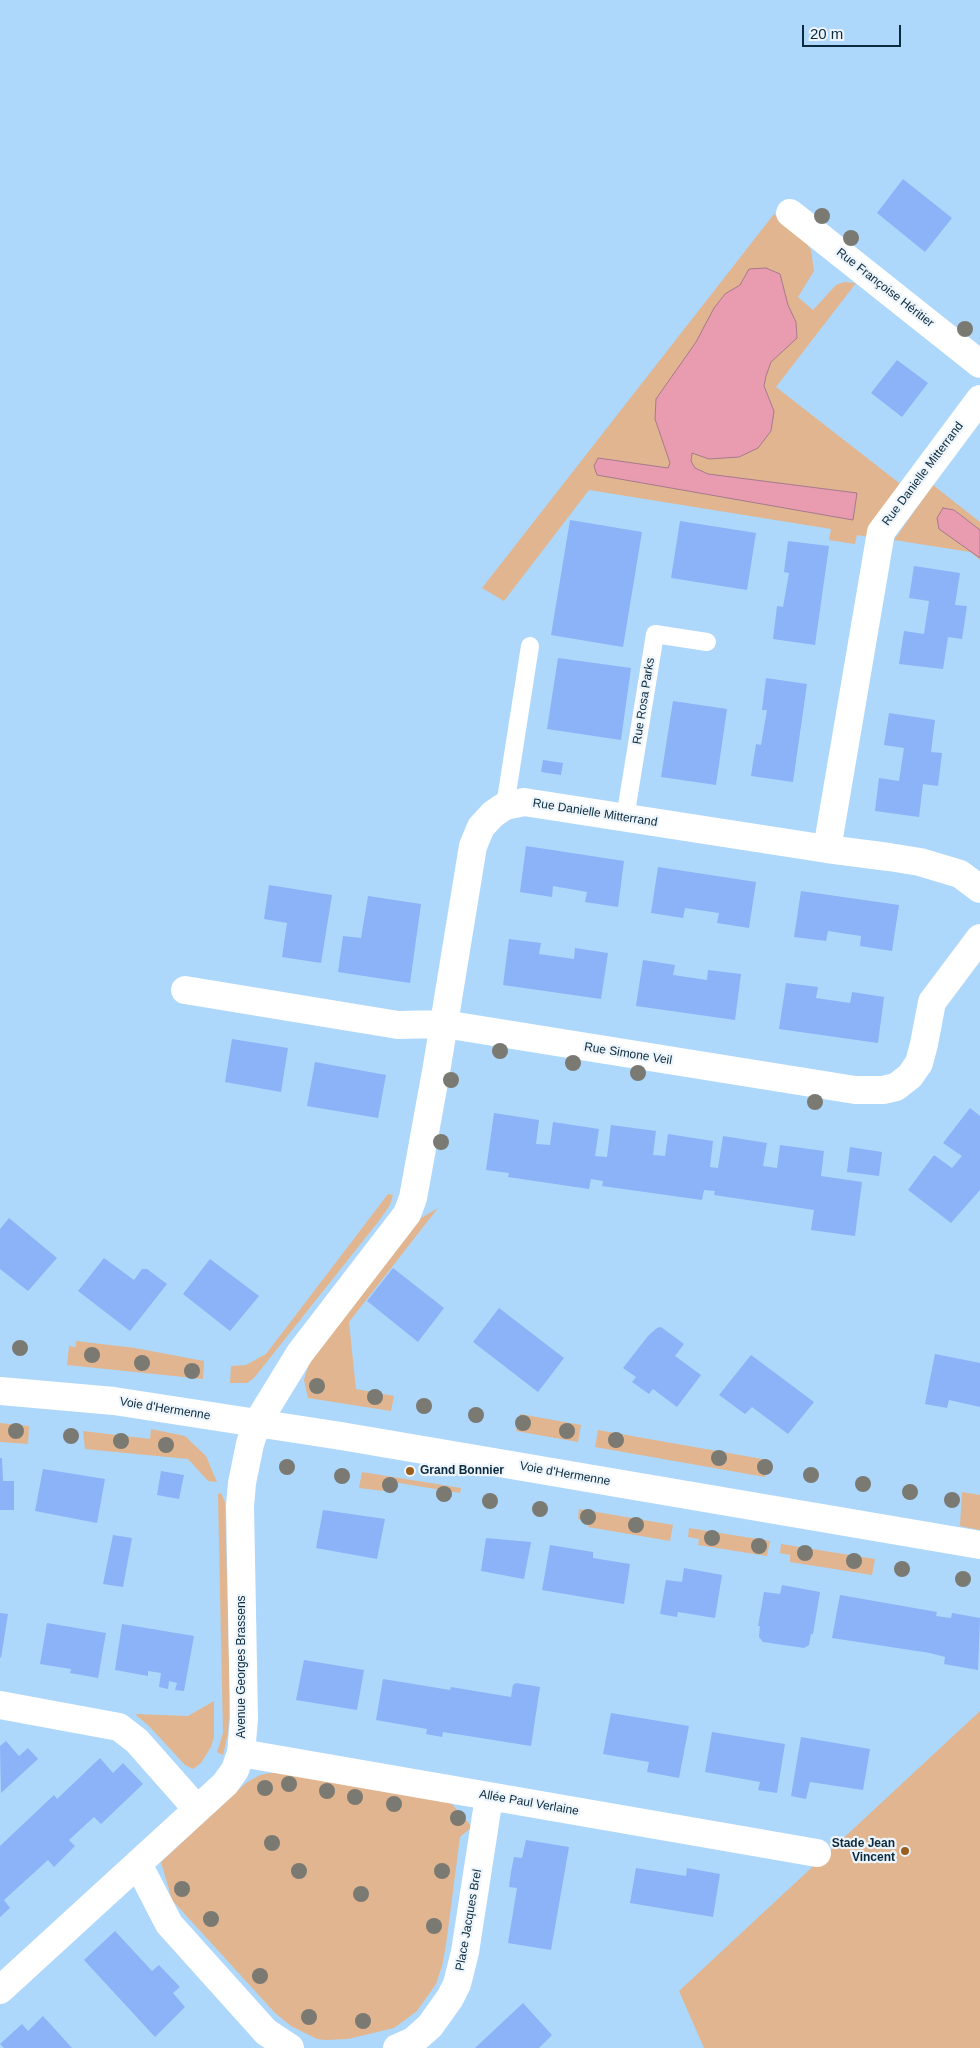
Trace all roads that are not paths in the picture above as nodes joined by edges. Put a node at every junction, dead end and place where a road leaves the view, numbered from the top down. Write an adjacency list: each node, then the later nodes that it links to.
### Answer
1 (790, 213): 2 (street, Rue Françoise Héritier)
2 (980, 364)
3 (980, 399): 8 (street, Rue Danielle Mitterrand)
4 (707, 642): 7 (lane, Rue Rosa Parks)
5 (530, 646): 6 (lane)
6 (505, 806): 7 (street, Rue Danielle Mitterrand); 12 (street)
7 (625, 818): 8 (street, Rue Danielle Mitterrand)
8 (827, 849): 9 (street, Rue Danielle Mitterrand)
9 (980, 889)
10 (980, 938): 12 (street, Rue Simone Veil)
11 (185, 990): 12 (street, Rue Simone Veil)
12 (444, 1024): 14 (street, Avenue Georges Brassens)
13 (0, 1391): 14 (street, Voie d'Hermenne)
14 (257, 1423): 15 (street, Voie d'Hermenne); 17 (street, Avenue Georges Brassens)
15 (980, 1545)
16 (0, 1705): 19 (street)
17 (241, 1753): 18 (street, Allée Paul Verlaine); 19 (street, Avenue Georges Brassens)
18 (489, 1797): 20 (street, Allée Paul Verlaine); 24 (street, Place Jacques Brel)
19 (197, 1809): 21 (street, Avenue Georges Brassens)
20 (816, 1853)
21 (138, 1864): 22 (street, Avenue Georges Brassens); 23 (street)
22 (0, 1990)
23 (290, 2048)
24 (397, 2048)

